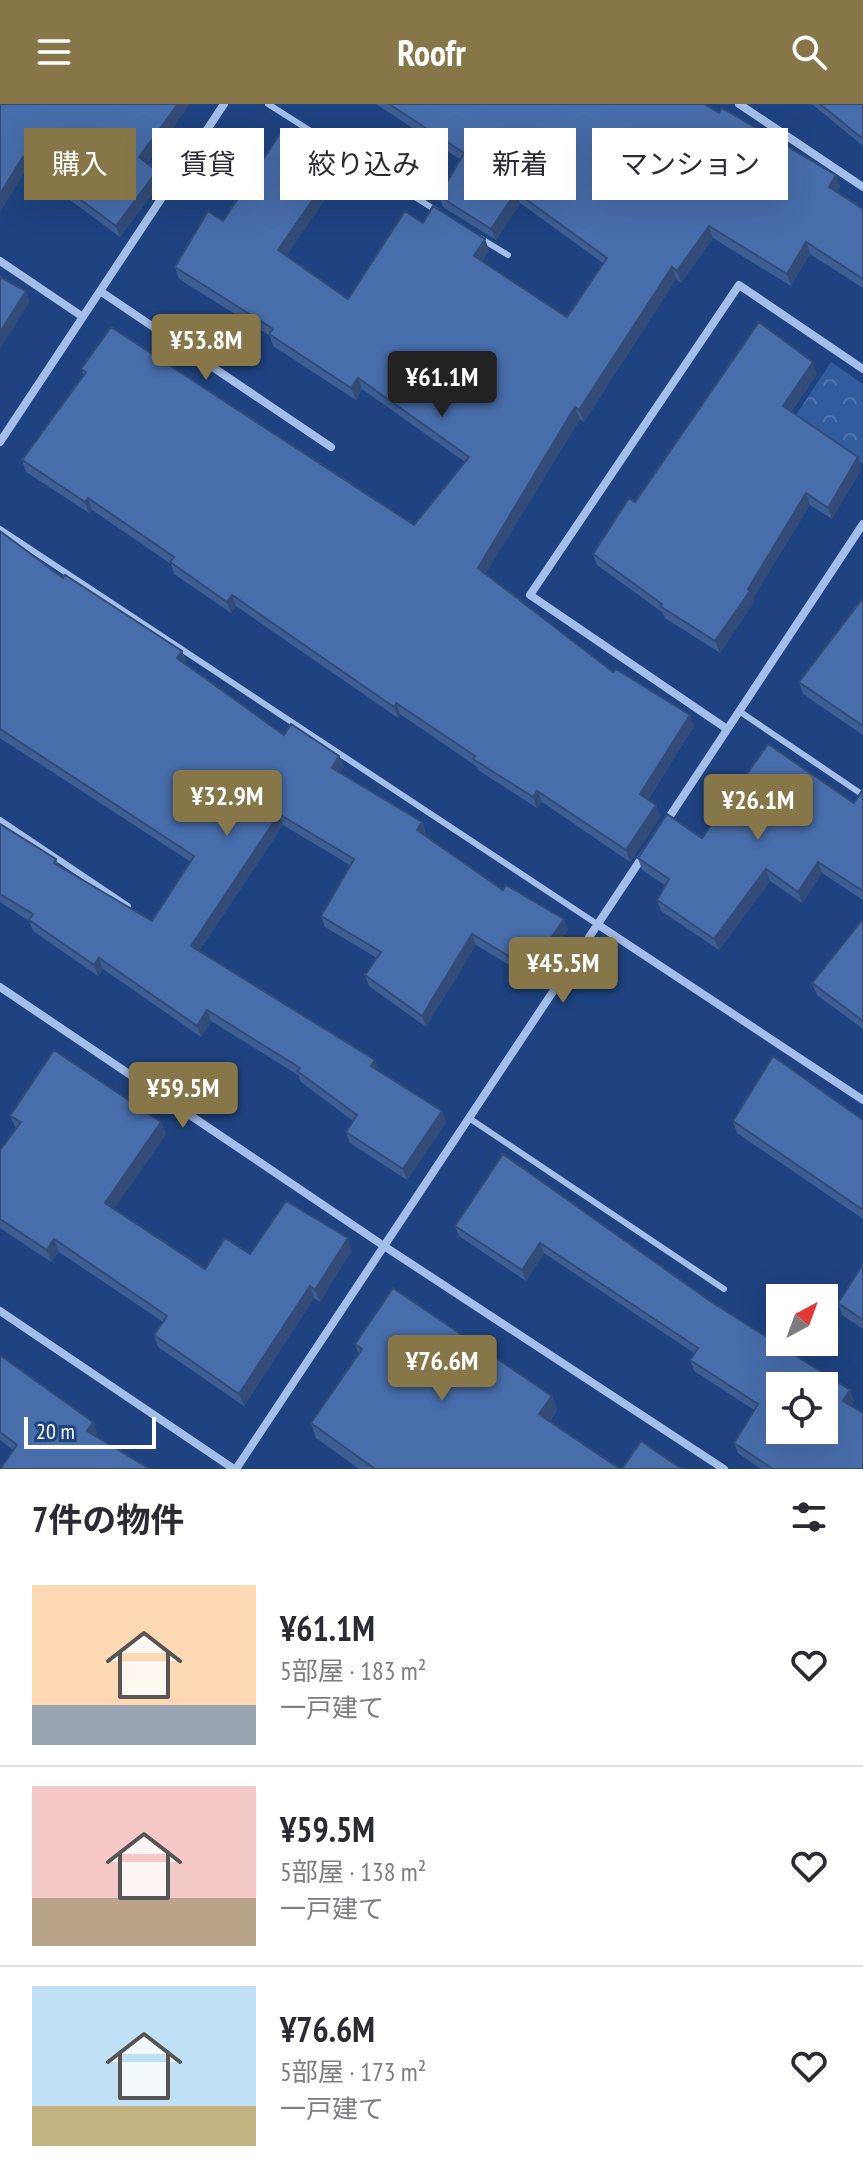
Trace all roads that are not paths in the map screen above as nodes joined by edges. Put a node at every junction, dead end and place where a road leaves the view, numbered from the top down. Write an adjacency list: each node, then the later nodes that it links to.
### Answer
1 (224, 104): 9 (street)
2 (268, 104): 5 (lane)
3 (739, 104): 4 (street)
4 (863, 187)
5 (441, 213)
6 (468, 230): 7 (lane)
7 (508, 255)
8 (0, 261): 10 (street)
9 (100, 291): 10 (street); 13 (street)
10 (83, 317): 12 (street)
11 (863, 369): 17 (street)
12 (0, 442)
13 (331, 447)
14 (863, 524): 16 (street)
15 (0, 529): 23 (lane)
16 (739, 711): 17 (street); 18 (lane)
17 (727, 729): 20 (street)
18 (863, 795)
19 (0, 820): 22 (lane)
20 (658, 833)
21 (649, 846): 23 (street)
22 (128, 906)
23 (597, 924): 25 (street); 26 (street)
24 (0, 987): 27 (street)
25 (863, 1100)
26 (469, 1118): 27 (street); 28 (lane)
27 (384, 1246): 30 (street); 31 (street)
28 (724, 1289)
29 (0, 1311): 30 (street)
30 (235, 1469)
31 (724, 1469)

